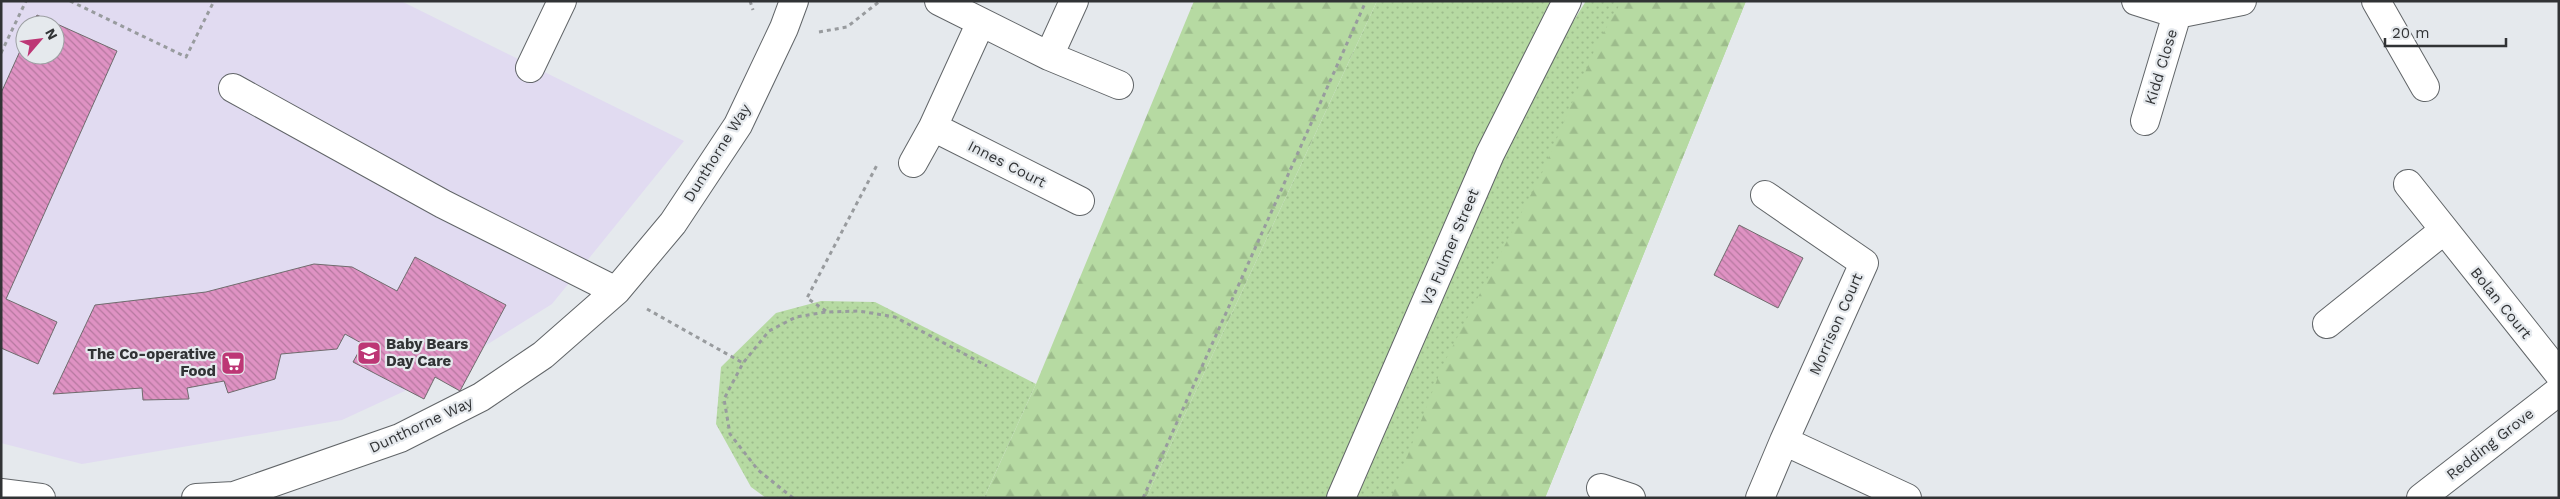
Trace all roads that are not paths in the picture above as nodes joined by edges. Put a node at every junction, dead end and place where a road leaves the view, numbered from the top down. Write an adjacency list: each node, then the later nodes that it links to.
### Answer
1 (562, 1): 12 (street)
2 (794, 1): 23 (street, Dunthorne Way)
3 (939, 1): 10 (street)
4 (1074, 1): 11 (street)
5 (1567, 1): 33 (street, V3 Fulmer Street)
6 (2136, 1): 9 (street, Kidd Close)
7 (2242, 1): 9 (street, Kidd Close)
8 (2376, 1): 14 (street)
9 (2177, 14): 16 (street, Kidd Close)
10 (980, 22): 11 (street); 17 (street)
11 (1049, 56): 13 (street)
12 (530, 68)
13 (1119, 85)
14 (2424, 86)
15 (234, 88): 23 (street)
16 (2144, 121)
17 (933, 127): 18 (street); 21 (street, Innes Court)
18 (913, 164)
19 (2408, 184): 22 (street, Bolan Court)
20 (1765, 195): 27 (street, Morrison Court)
21 (1080, 200)
22 (2443, 231): 24 (street); 25 (street, Bolan Court)
23 (616, 291): 30 (street, Dunthorne Way)
24 (2327, 324)
25 (2559, 374)
26 (2559, 391): 37 (street, Redding Grove)
27 (1784, 440): 35 (street, Morrison Court); 36 (street)
28 (1601, 488): 34 (street)
29 (1, 493): 31 (street)
30 (234, 497): 32 (street, Dunthorne Way)
31 (41, 498)
32 (196, 498)
33 (1341, 498)
34 (1631, 498)
35 (1760, 498)
36 (1907, 498)
37 (2421, 498)

